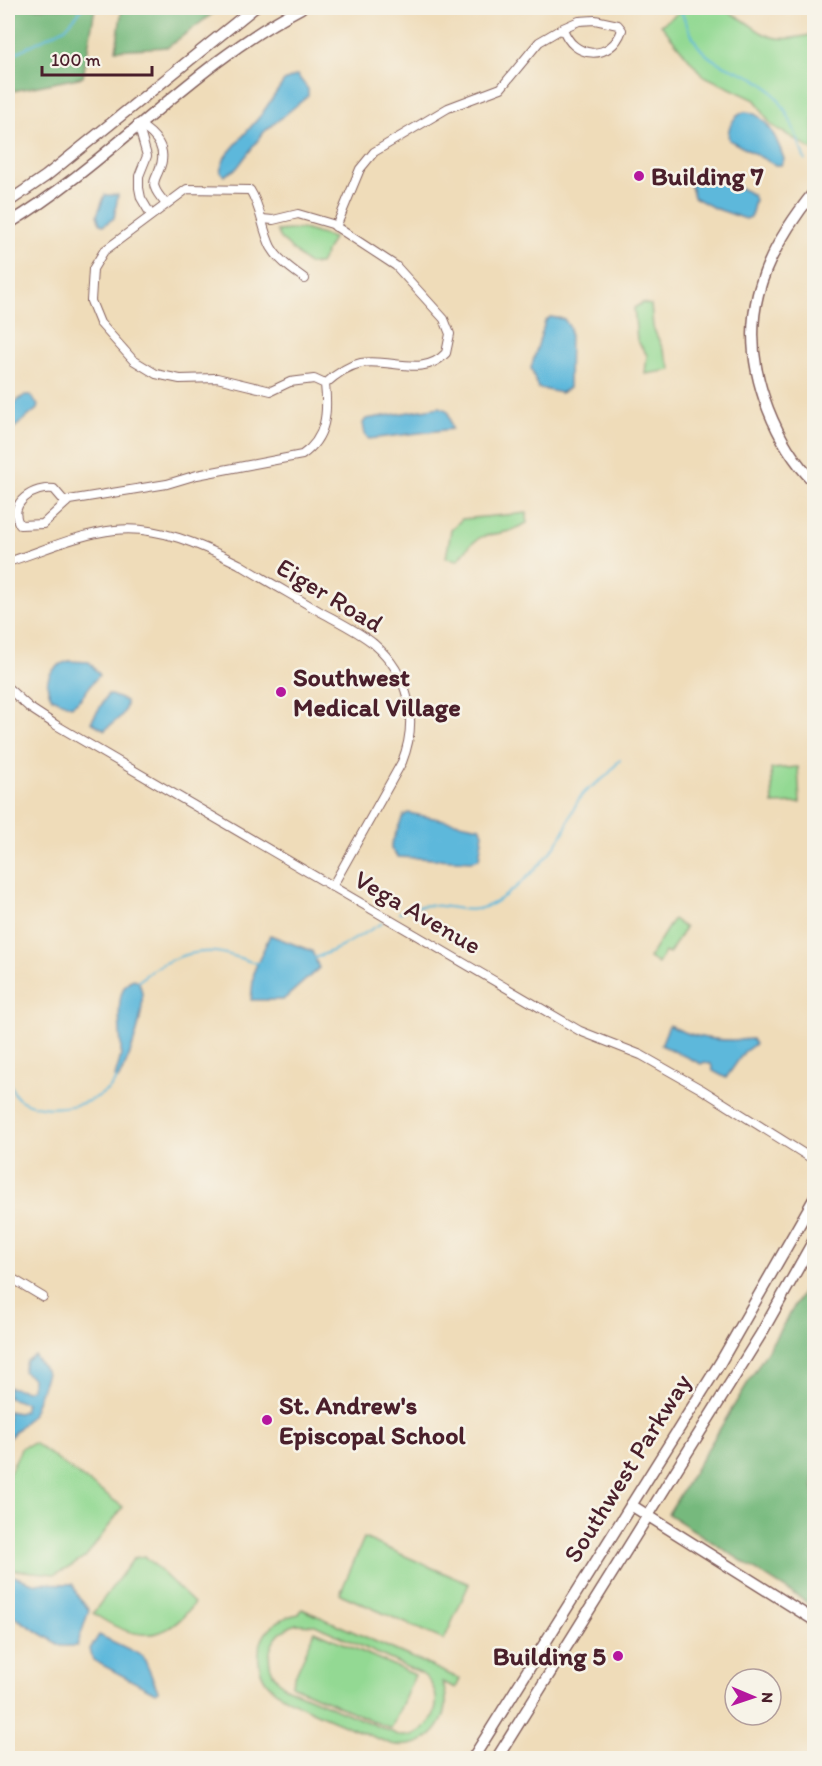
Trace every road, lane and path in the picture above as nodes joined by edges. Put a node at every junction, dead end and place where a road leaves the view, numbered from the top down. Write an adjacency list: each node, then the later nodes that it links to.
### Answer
1 (254, 8): 4 (main road)
2 (302, 8): 5 (main road)
3 (563, 28): 3 (street); 12 (street)
4 (129, 108): 5 (main road); 7 (main road)
5 (138, 124): 8 (street); 9 (street); 11 (main road)
6 (814, 192): 15 (main road)
7 (8, 202)
8 (166, 204): 9 (street); 10 (street)
9 (151, 215): 14 (street)
10 (262, 219): 12 (street); 13 (street)
11 (8, 224)
12 (336, 227): 14 (street)
13 (305, 279)
14 (325, 384): 16 (street)
15 (814, 482)
16 (66, 503): 16 (street)
17 (8, 562): 19 (street, Eiger Road)
18 (8, 688): 19 (street, Vega Avenue)
19 (332, 887): 20 (street, Vega Avenue)
20 (814, 1160)
21 (814, 1199): 25 (main road, Southwest Parkway)
22 (814, 1240): 26 (main road, Southwest Parkway)
23 (8, 1276): 24 (street)
24 (43, 1297)
25 (632, 1505): 26 (main road); 28 (main road, Southwest Parkway)
26 (647, 1514): 27 (main road); 29 (main road, Southwest Parkway)
27 (814, 1620)
28 (529, 1668): 29 (main road); 30 (main road, Southwest Parkway)
29 (546, 1679): 31 (main road, Southwest Parkway)
30 (473, 1758)
31 (497, 1758)

